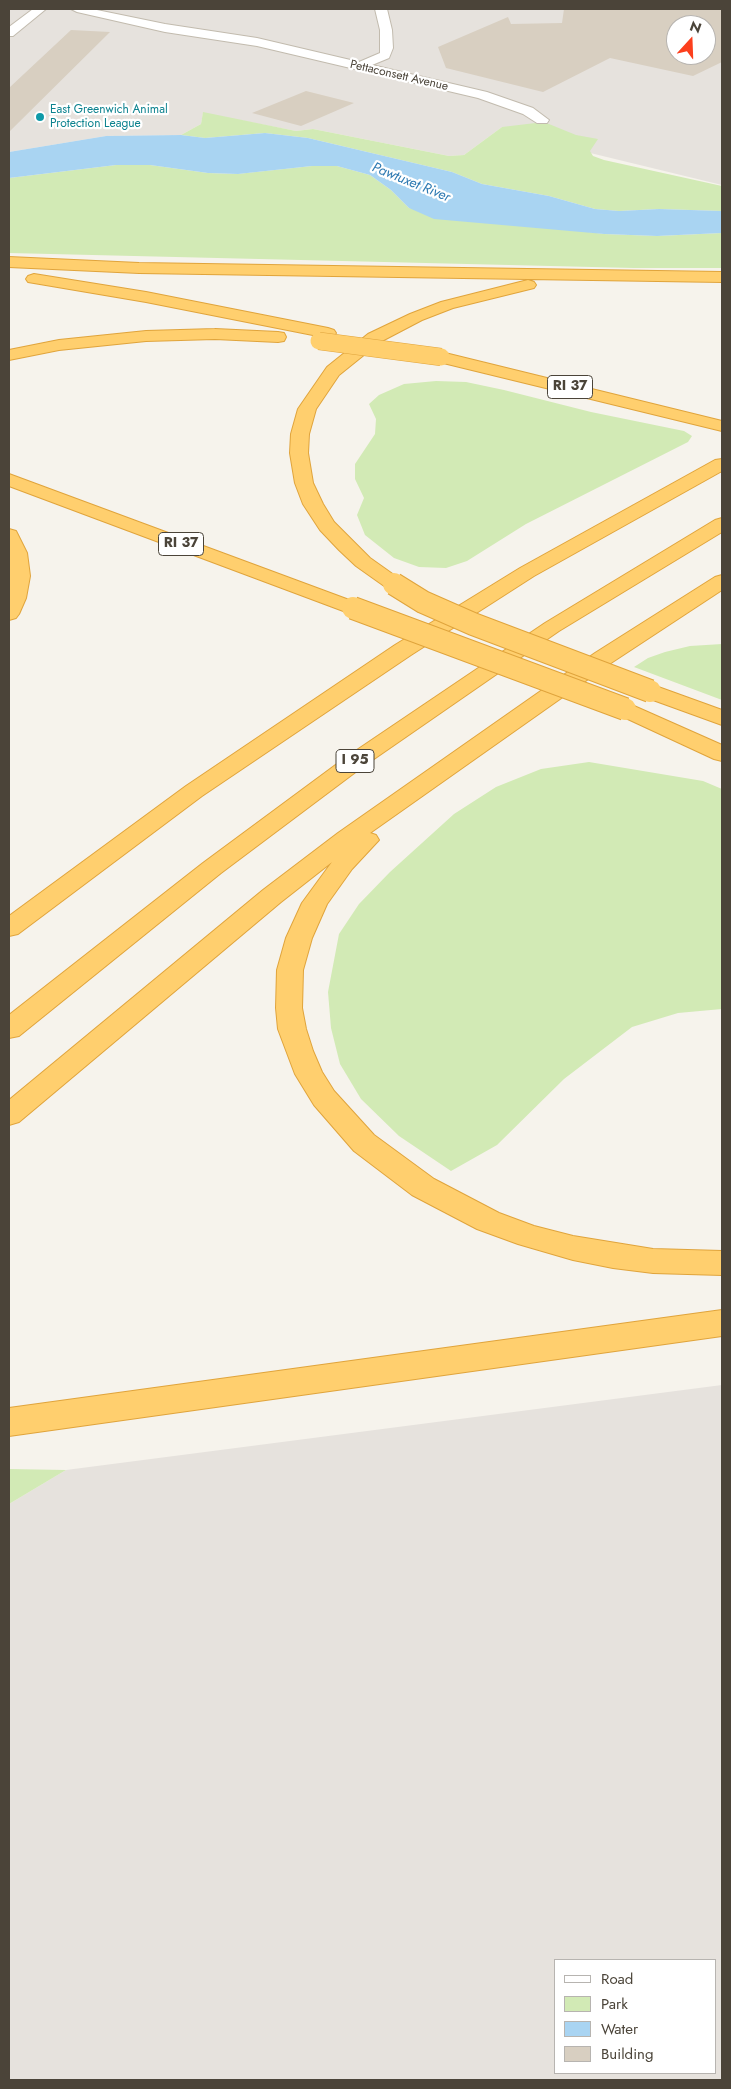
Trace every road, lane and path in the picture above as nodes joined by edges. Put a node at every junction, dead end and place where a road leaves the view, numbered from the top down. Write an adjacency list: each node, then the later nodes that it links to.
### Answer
1 (40, 9): 5 (street)
2 (76, 9): 6 (street, Pettaconsett Avenue)
3 (381, 9): 7 (street)
4 (171, 17): 6 (street, Pettaconsett Avenue)
5 (9, 33)
6 (252, 42): 7 (street, Pettaconsett Avenue)
7 (358, 67): 8 (street, Pettaconsett Avenue)
8 (542, 120)
9 (9, 262): 10 (highway)
10 (646, 275): 12 (highway); 23 (highway, bridge)
11 (9, 276): 13 (highway)
12 (722, 276)
13 (324, 337): 14 (highway); 15 (highway, RI 37, bridge)
14 (9, 355)
15 (722, 426)
16 (722, 464): 27 (highway)
17 (9, 480): 22 (highway, RI 37, bridge)
18 (722, 524): 28 (highway, I 95)
19 (9, 534): 21 (highway)
20 (722, 580): 24 (highway)
21 (9, 614)
22 (625, 710): 25 (highway, RI 37); 26 (highway)
23 (722, 718)
24 (478, 746): 29 (highway); 30 (highway)
25 (722, 746)
26 (722, 754)
27 (9, 928)
28 (9, 1029)
29 (9, 1115)
30 (722, 1263)
31 (722, 1323): 32 (highway)
32 (9, 1422)

